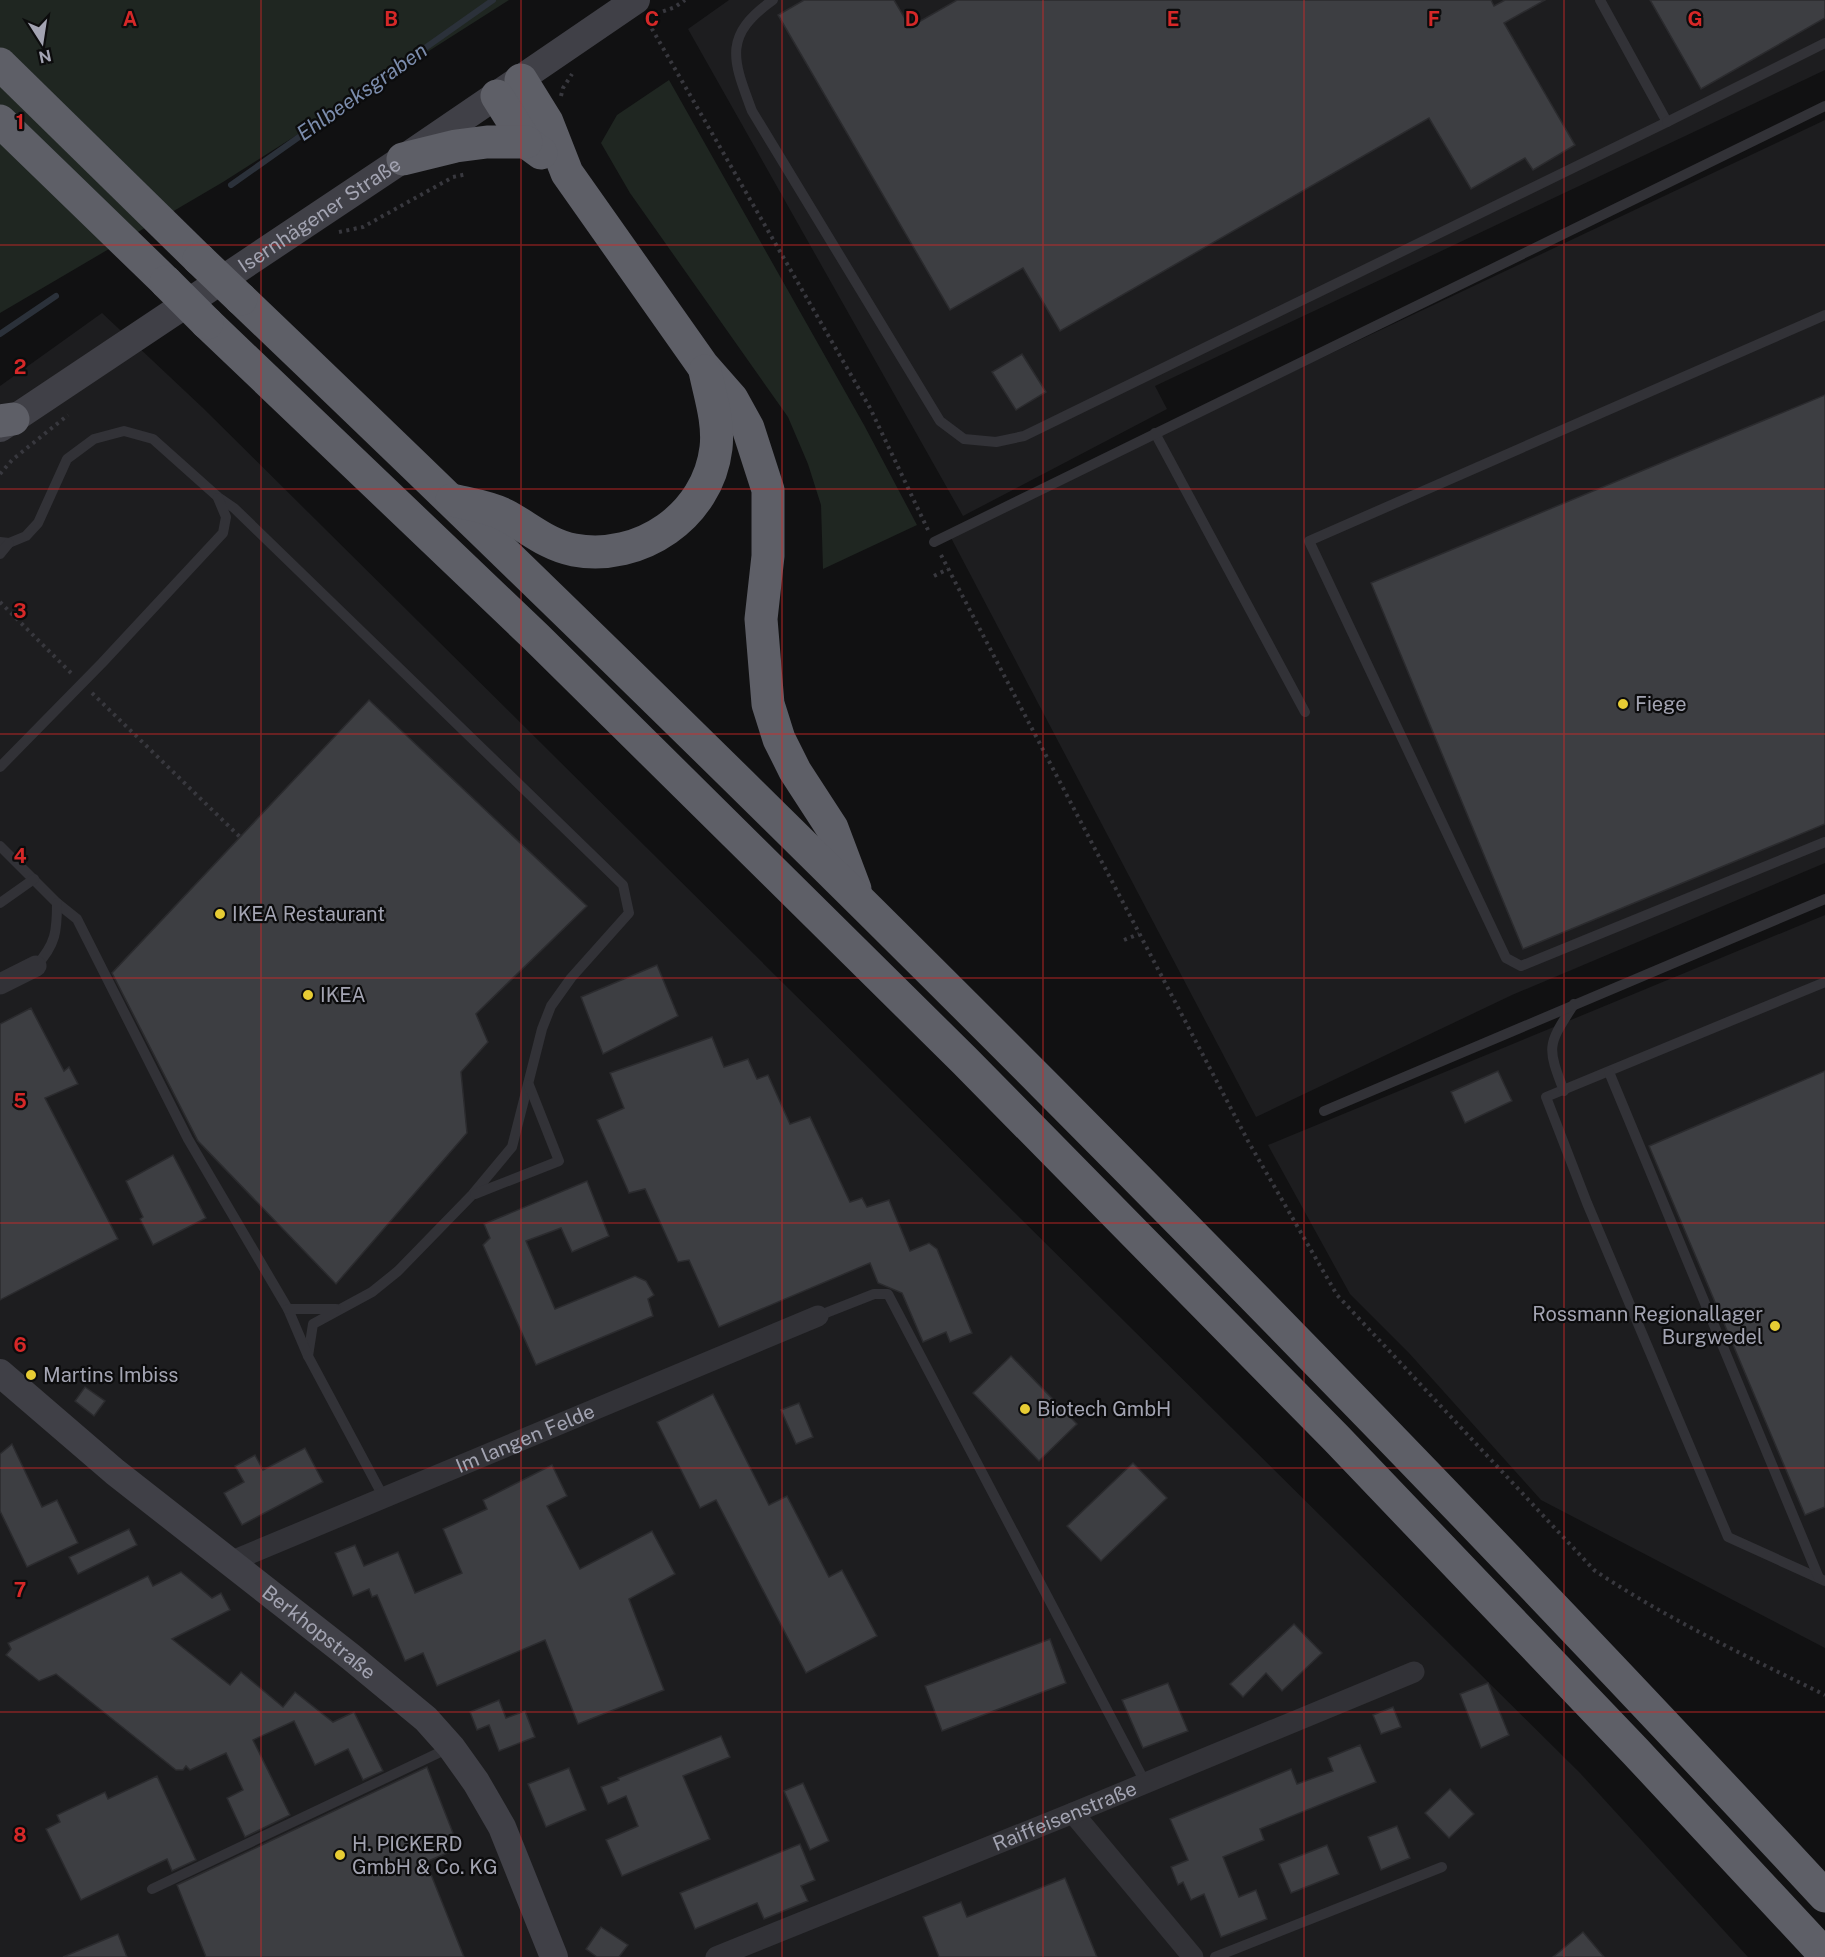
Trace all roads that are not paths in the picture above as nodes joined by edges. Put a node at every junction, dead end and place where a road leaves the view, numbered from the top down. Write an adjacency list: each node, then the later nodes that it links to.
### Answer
1 (636, 0): 6 (main road, Isernhägener Straße)
2 (773, 0): 9 (lane)
3 (1600, 0): 9 (lane)
4 (1825, 43): 9 (lane)
5 (0, 64): 18 (highway, bridge)
6 (509, 88): 10 (highway); 11 (main road, Isernhägener Straße); 12 (highway)
7 (1825, 106): 16 (lane)
8 (0, 121): 55 (highway, bridge)
9 (1667, 122)
10 (526, 142): 11 (highway); 12 (highway)
11 (403, 159): 15 (main road, Isernhägener Straße)
12 (567, 173): 14 (highway)
13 (1825, 315): 24 (lane)
14 (703, 366): 18 (highway); 28 (highway)
15 (4, 422)
16 (1155, 433): 20 (lane); 22 (lane)
17 (218, 497): 19 (lane); 23 (lane); 36 (lane)
18 (450, 500): 28 (highway)
19 (4, 542): 21 (lane)
20 (934, 543)
21 (0, 554)
22 (1305, 712)
23 (0, 767)
24 (1825, 842)
25 (0, 846): 26 (lane)
26 (34, 879): 29 (lane); 30 (lane)
27 (1825, 899): 34 (lane)
28 (859, 900): 54 (highway)
29 (0, 903)
30 (57, 903): 31 (lane); 40 (lane)
31 (42, 959): 33 (street)
32 (1825, 982): 35 (lane)
33 (0, 984)
34 (1574, 1003): 37 (lane); 38 (lane)
35 (1609, 1072): 37 (lane); 47 (lane)
36 (529, 1085): 39 (lane); 39 (lane)
37 (1564, 1091): 47 (lane)
38 (1324, 1111)
39 (472, 1195): 41 (lane)
40 (288, 1309): 41 (lane); 43 (lane)
41 (340, 1309): 43 (lane)
42 (818, 1316): 45 (street, Im langen Felde); 50 (lane)
43 (308, 1356): 45 (lane)
44 (4, 1385): 46 (main road, Berkhopstraße)
45 (384, 1498): 46 (street, Im langen Felde)
46 (230, 1562): 49 (main road, Berkhopstraße)
47 (1822, 1580)
48 (1414, 1672): 50 (street, Raiffeisenstraße)
49 (451, 1747): 53 (lane); 56 (main road, Berkhopstraße)
50 (1146, 1784): 51 (street, Raiffeisenstraße)
51 (1073, 1813): 57 (street, Raiffeisenstraße); 58 (street)
52 (1442, 1867): 59 (lane)
53 (152, 1889)
54 (1825, 1896)
55 (1825, 1955)
56 (554, 1957)
57 (716, 1957)
58 (1193, 1957)
59 (1215, 1957)

